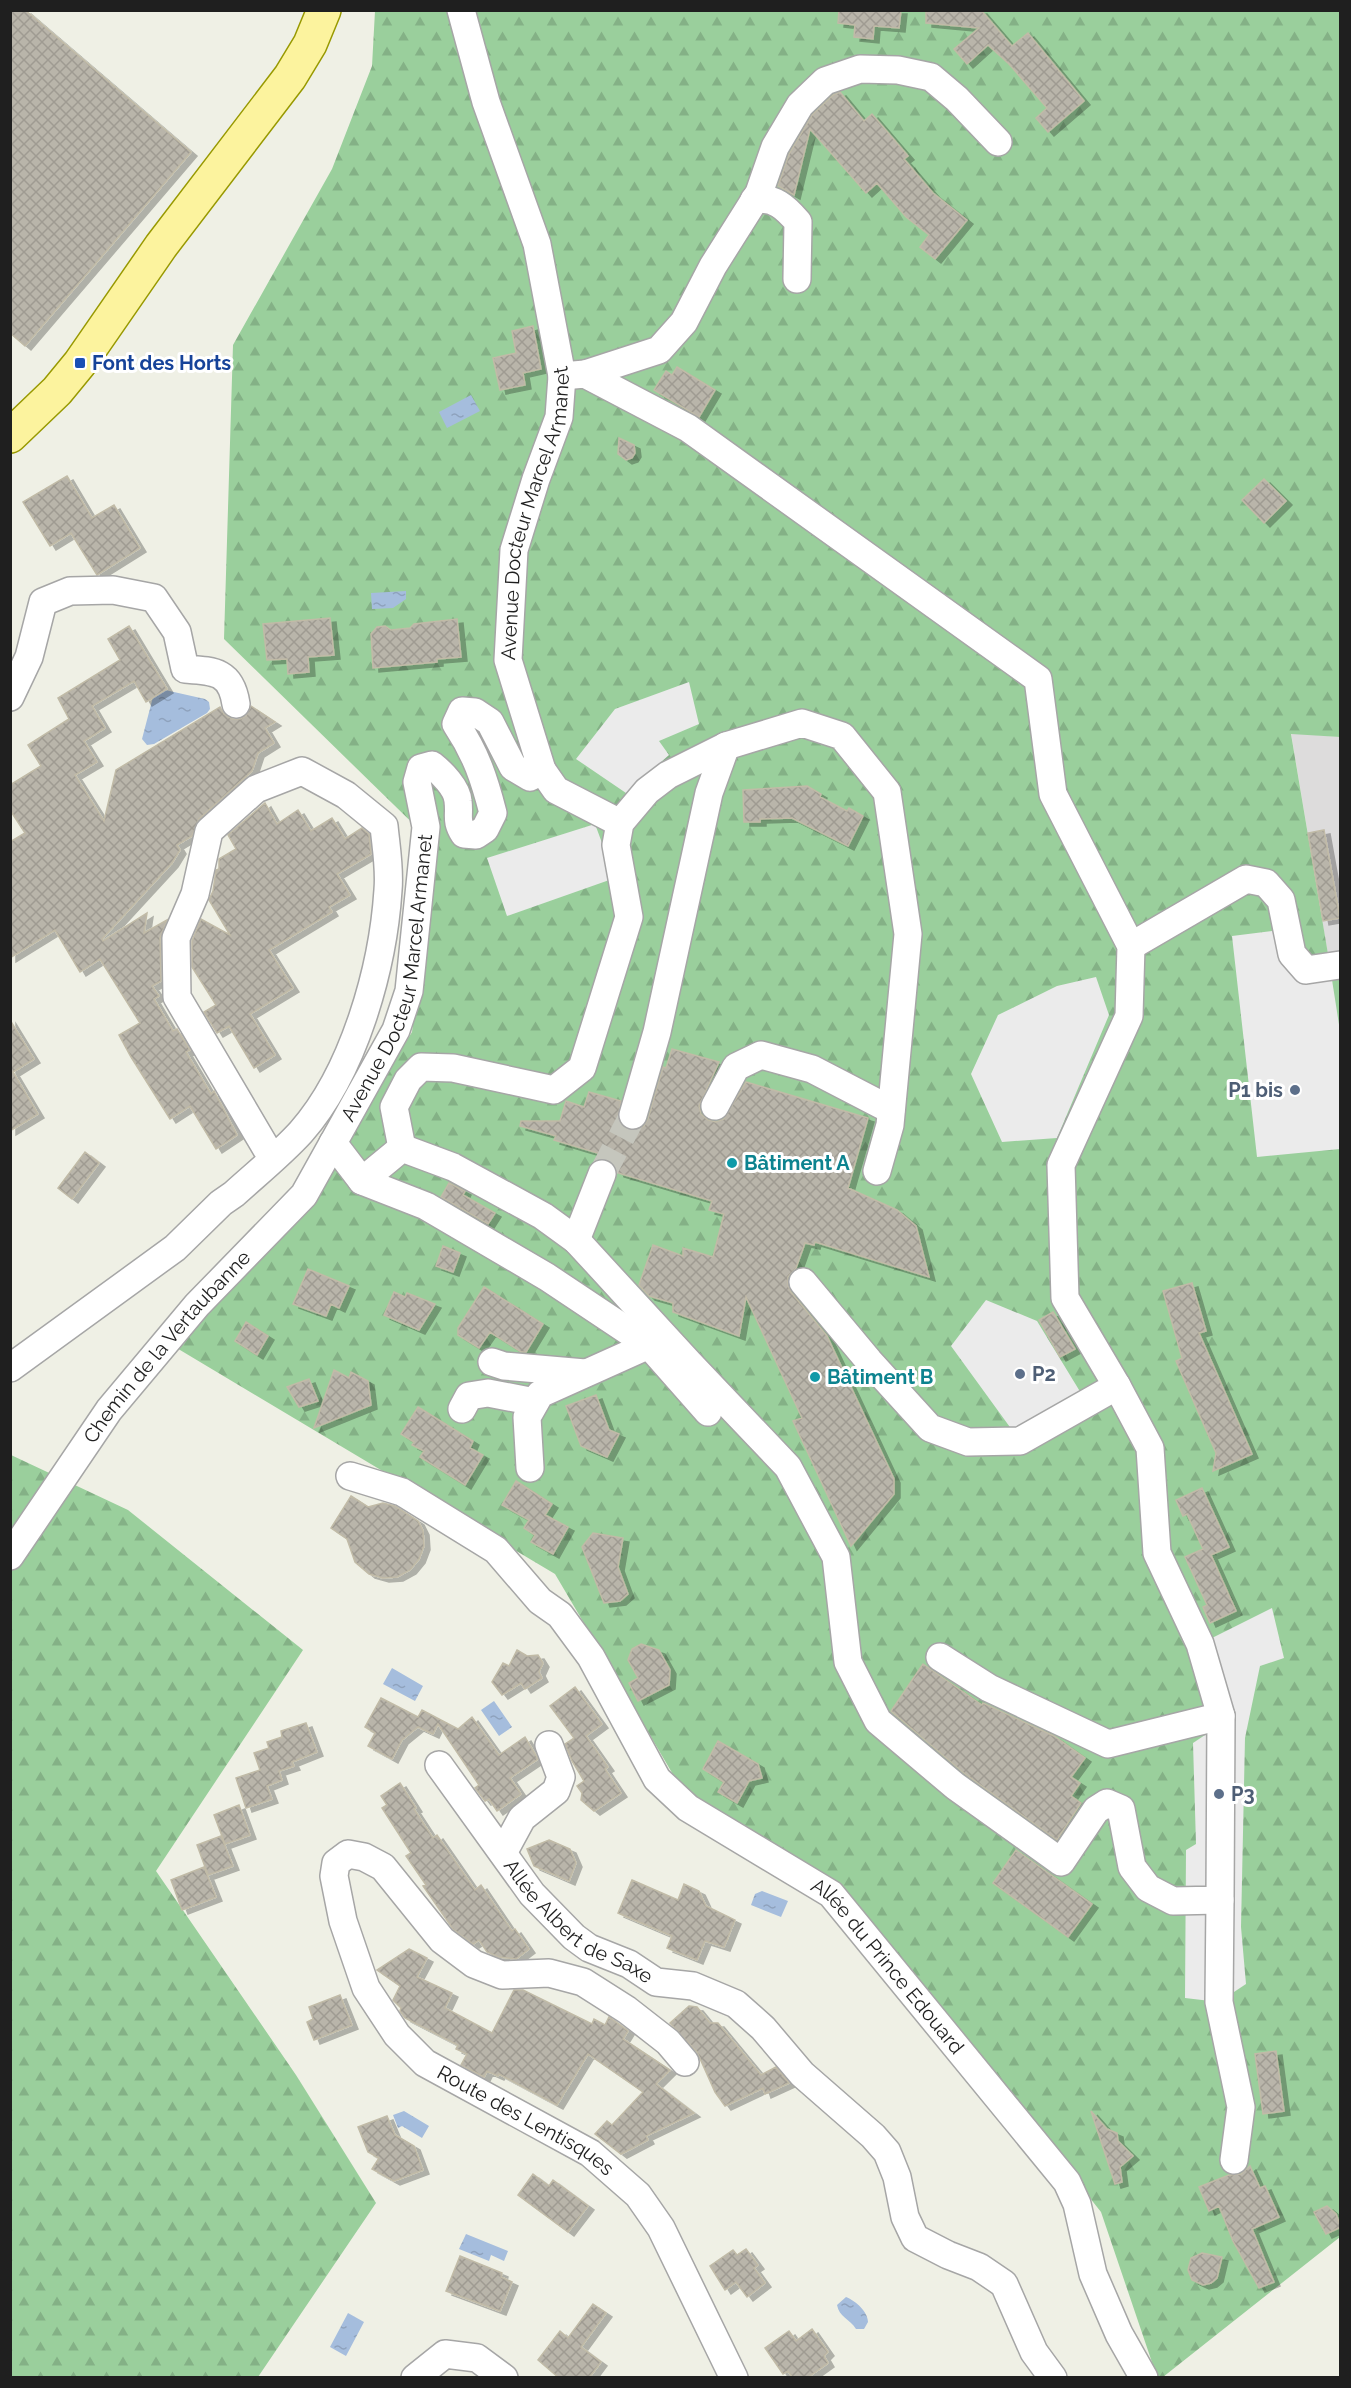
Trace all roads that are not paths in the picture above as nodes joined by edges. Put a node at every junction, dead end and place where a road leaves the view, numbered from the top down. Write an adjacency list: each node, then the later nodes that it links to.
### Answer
1 (324, 10): 5 (main road)
2 (461, 10): 7 (street, Avenue Docteur Marcel Armanet)
3 (998, 142): 4 (street)
4 (754, 200): 6 (street); 7 (street)
5 (161, 246): 8 (main road); 9 (main road)
6 (798, 279)
7 (574, 375): 13 (street, Avenue Docteur Marcel Armanet); 15 (street)
8 (10, 426)
9 (10, 436)
10 (10, 697): 11 (street)
11 (236, 704)
12 (726, 746): 14 (street); 18 (street); 19 (street)
13 (542, 770): 14 (street); 20 (street, Avenue Docteur Marcel Armanet)
14 (620, 823): 21 (street)
15 (1131, 946): 16 (street); 32 (street)
16 (1341, 965)
17 (715, 1106): 18 (street)
18 (891, 1110): 23 (street)
19 (633, 1116)
20 (333, 1143): 25 (street, Avenue Docteur Marcel Armanet); 38 (street, Chemin de la Vertaubanne)
21 (402, 1148): 25 (street); 26 (street)
22 (272, 1158): 22 (street); 30 (street)
23 (877, 1172)
24 (602, 1174): 26 (street)
25 (362, 1181): 28 (street)
26 (576, 1240): 45 (street)
27 (803, 1282): 32 (street)
28 (649, 1345): 31 (street); 35 (street)
29 (492, 1362): 31 (street)
30 (10, 1368)
31 (590, 1373): 33 (street)
32 (1117, 1386): 40 (street)
33 (536, 1402): 34 (street); 36 (street)
34 (462, 1409)
35 (708, 1412)
36 (530, 1468)
37 (350, 1476): 54 (street, Allée du Prince Edouard)
38 (10, 1557)
39 (940, 1657): 40 (street)
40 (1221, 1716): 45 (street)
41 (549, 1745): 43 (street, Allée Albert de Saxe)
42 (439, 1765): 43 (street, Allée Albert de Saxe)
43 (503, 1853): 46 (street, Allée Albert de Saxe)
44 (336, 1863): 47 (street, Allée Albert de Saxe); 52 (street, Route des Lentisques)
45 (1220, 1900): 49 (street)
46 (656, 1982): 47 (street, Allée Albert de Saxe); 53 (street)
47 (627, 2010): 48 (street, Allée Albert de Saxe)
48 (686, 2062)
49 (1234, 2160)
50 (414, 2378): 51 (street)
51 (504, 2378)
52 (734, 2378)
53 (1053, 2378)
54 (1144, 2378)

